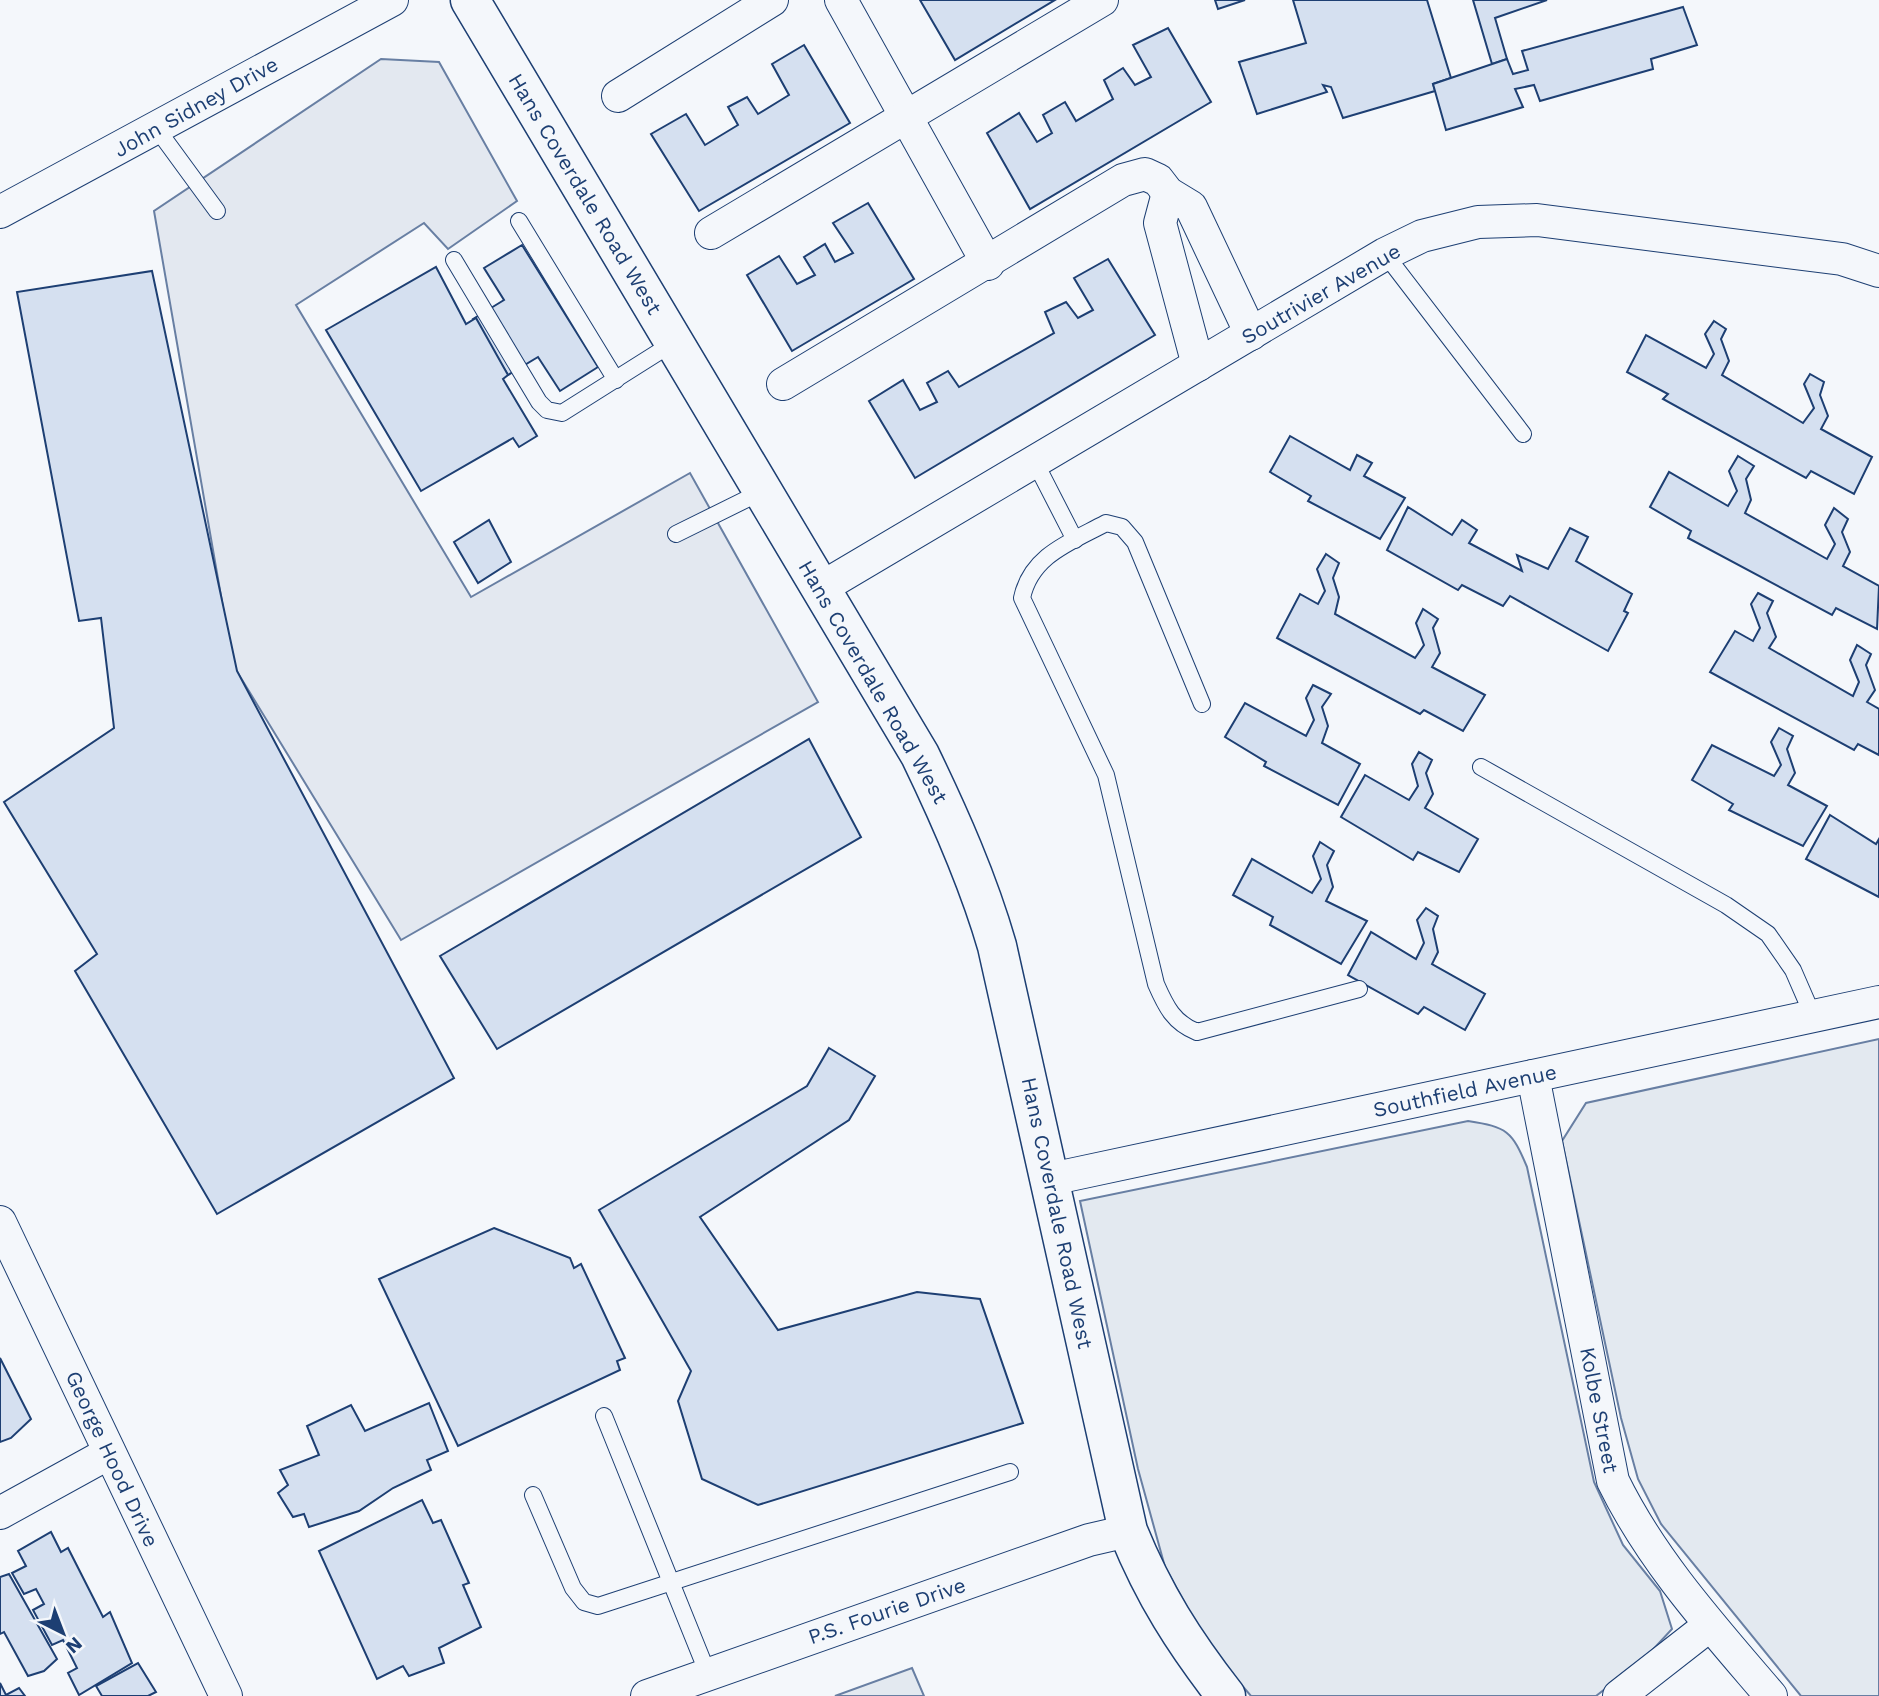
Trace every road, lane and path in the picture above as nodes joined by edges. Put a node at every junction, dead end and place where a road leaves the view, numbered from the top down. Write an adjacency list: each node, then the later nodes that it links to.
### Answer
1 (392, 0): 8 (street, John Sidney Drive)
2 (470, 0): 19 (street, Hans Coverdale Road West)
3 (772, 0): 6 (street)
4 (841, 0): 7 (street)
5 (1102, 0): 7 (street)
6 (618, 96)
7 (906, 116): 13 (street); 16 (street)
8 (158, 129): 10 (lane); 11 (street, John Sidney Drive)
9 (1168, 193): 16 (street); 18 (street); 20 (street)
10 (217, 211)
11 (0, 212)
12 (519, 221): 21 (lane)
13 (711, 233)
14 (1385, 254): 17 (street, Soutrivier Avenue); 18 (street, Soutrivier Avenue); 23 (lane)
15 (454, 260): 21 (lane)
16 (988, 264): 22 (street)
17 (1879, 271)
18 (1251, 334): 20 (street, Soutrivier Avenue)
19 (674, 343): 21 (lane); 25 (street, Hans Coverdale Road West)
20 (1198, 365): 24 (street, Soutrivier Avenue)
21 (616, 380)
22 (783, 384)
23 (1523, 434)
24 (1035, 462): 27 (lane); 28 (street, Soutrivier Avenue)
25 (763, 491): 26 (lane); 28 (street, Hans Coverdale Road West)
26 (676, 534)
27 (1075, 540): 29 (lane); 31 (lane)
28 (821, 588): 35 (street, Hans Coverdale Road West)
29 (1202, 704)
30 (1481, 767): 33 (lane)
31 (1359, 989)
32 (1879, 1002): 33 (street, Southfield Avenue)
33 (1813, 1016): 34 (street, Southfield Avenue)
34 (1533, 1076): 35 (street, Southfield Avenue); 44 (street, Kolbe Street)
35 (1051, 1179): 42 (street, Hans Coverdale Road West)
36 (0, 1222): 38 (street, George Hood Drive)
37 (604, 1416): 43 (lane)
38 (108, 1453): 41 (street); 47 (street, George Hood Drive)
39 (1010, 1472): 43 (lane)
40 (533, 1495): 43 (lane)
41 (0, 1513)
42 (1128, 1531): 45 (street, P.S. Fourie Drive); 48 (street, Hans Coverdale Road West)
43 (672, 1582): 45 (lane)
44 (1710, 1625): 49 (street); 50 (street, Kolbe Street)
45 (708, 1675): 46 (street, P.S. Fourie Drive)
46 (659, 1694)
47 (226, 1696)
48 (1227, 1696)
49 (1619, 1696)
50 (1771, 1696)

